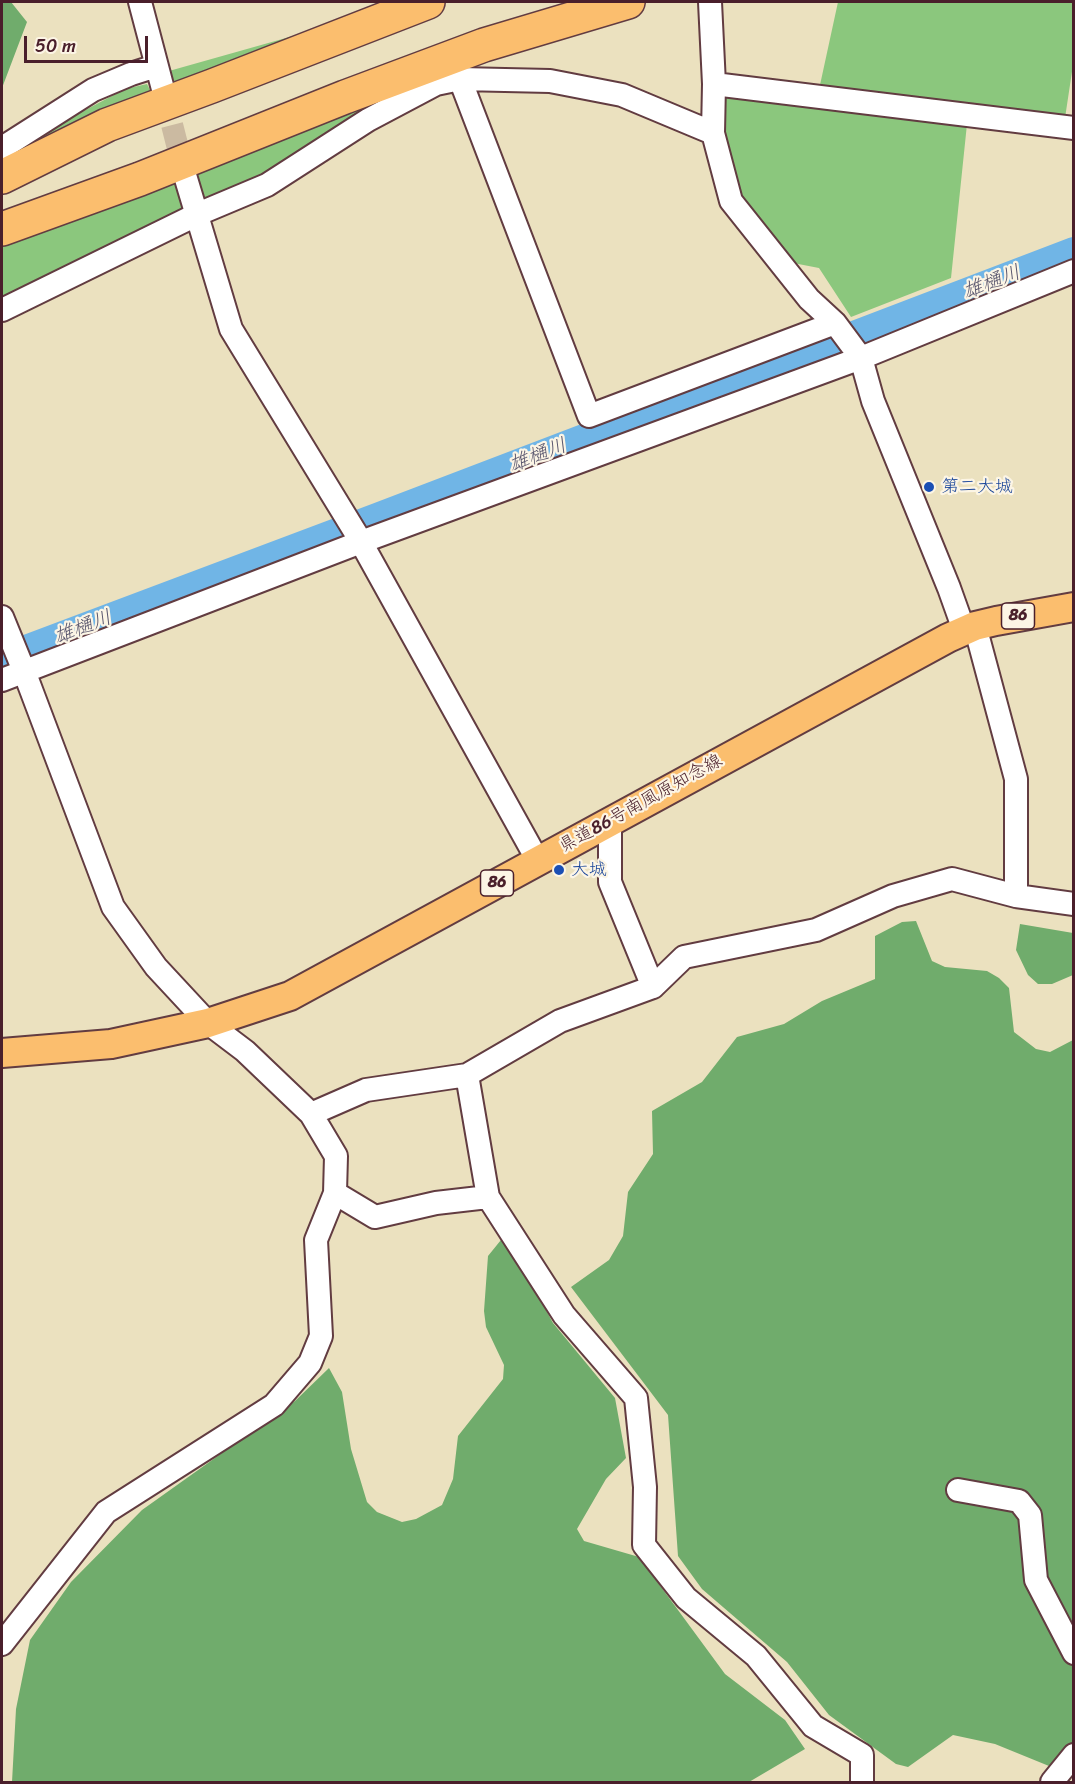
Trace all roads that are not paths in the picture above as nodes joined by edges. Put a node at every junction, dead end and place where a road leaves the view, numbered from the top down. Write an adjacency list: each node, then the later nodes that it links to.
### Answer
1 (140, 2): 5 (street)
2 (428, 2): 13 (highway)
3 (628, 2): 15 (highway)
4 (710, 2): 7 (street)
5 (156, 66): 8 (street); 11 (street)
6 (460, 79): 10 (street); 14 (street); 18 (street)
7 (714, 84): 9 (street); 10 (street)
8 (164, 93)
9 (1074, 128)
10 (713, 133): 18 (street)
11 (2, 148)
12 (184, 172): 14 (street)
13 (2, 177)
14 (198, 214): 17 (street); 20 (street)
15 (2, 229)
16 (1074, 271): 19 (street)
17 (2, 310)
18 (837, 325): 19 (street)
19 (859, 354): 20 (street); 23 (street)
20 (355, 532): 24 (street); 27 (street)
21 (1074, 607): 23 (main road, 県道86号南風原知念線 / 86)
22 (3, 627): 24 (street)
23 (970, 628): 26 (main road, 県道86号南風原知念線 / 86); 28 (street)
24 (24, 672): 25 (street); 31 (street)
25 (2, 680)
26 (610, 821): 27 (main road, 県道86号南風原知念線 / 86); 30 (street)
27 (538, 861): 31 (main road, 県道86号南風原知念線 / 86)
28 (1016, 896): 29 (street); 30 (street)
29 (1074, 904)
30 (653, 987): 33 (street)
31 (208, 1023): 32 (main road, 県道86号南風原知念線 / 86); 34 (street)
32 (2, 1053)
33 (466, 1075): 34 (street); 36 (street)
34 (311, 1114): 35 (street)
35 (335, 1193): 36 (street); 38 (street)
36 (488, 1197): 41 (street)
37 (958, 1490): 39 (street)
38 (2, 1644)
39 (1074, 1653)
40 (1074, 1755): 42 (street)
41 (862, 1782)
42 (1052, 1782)

